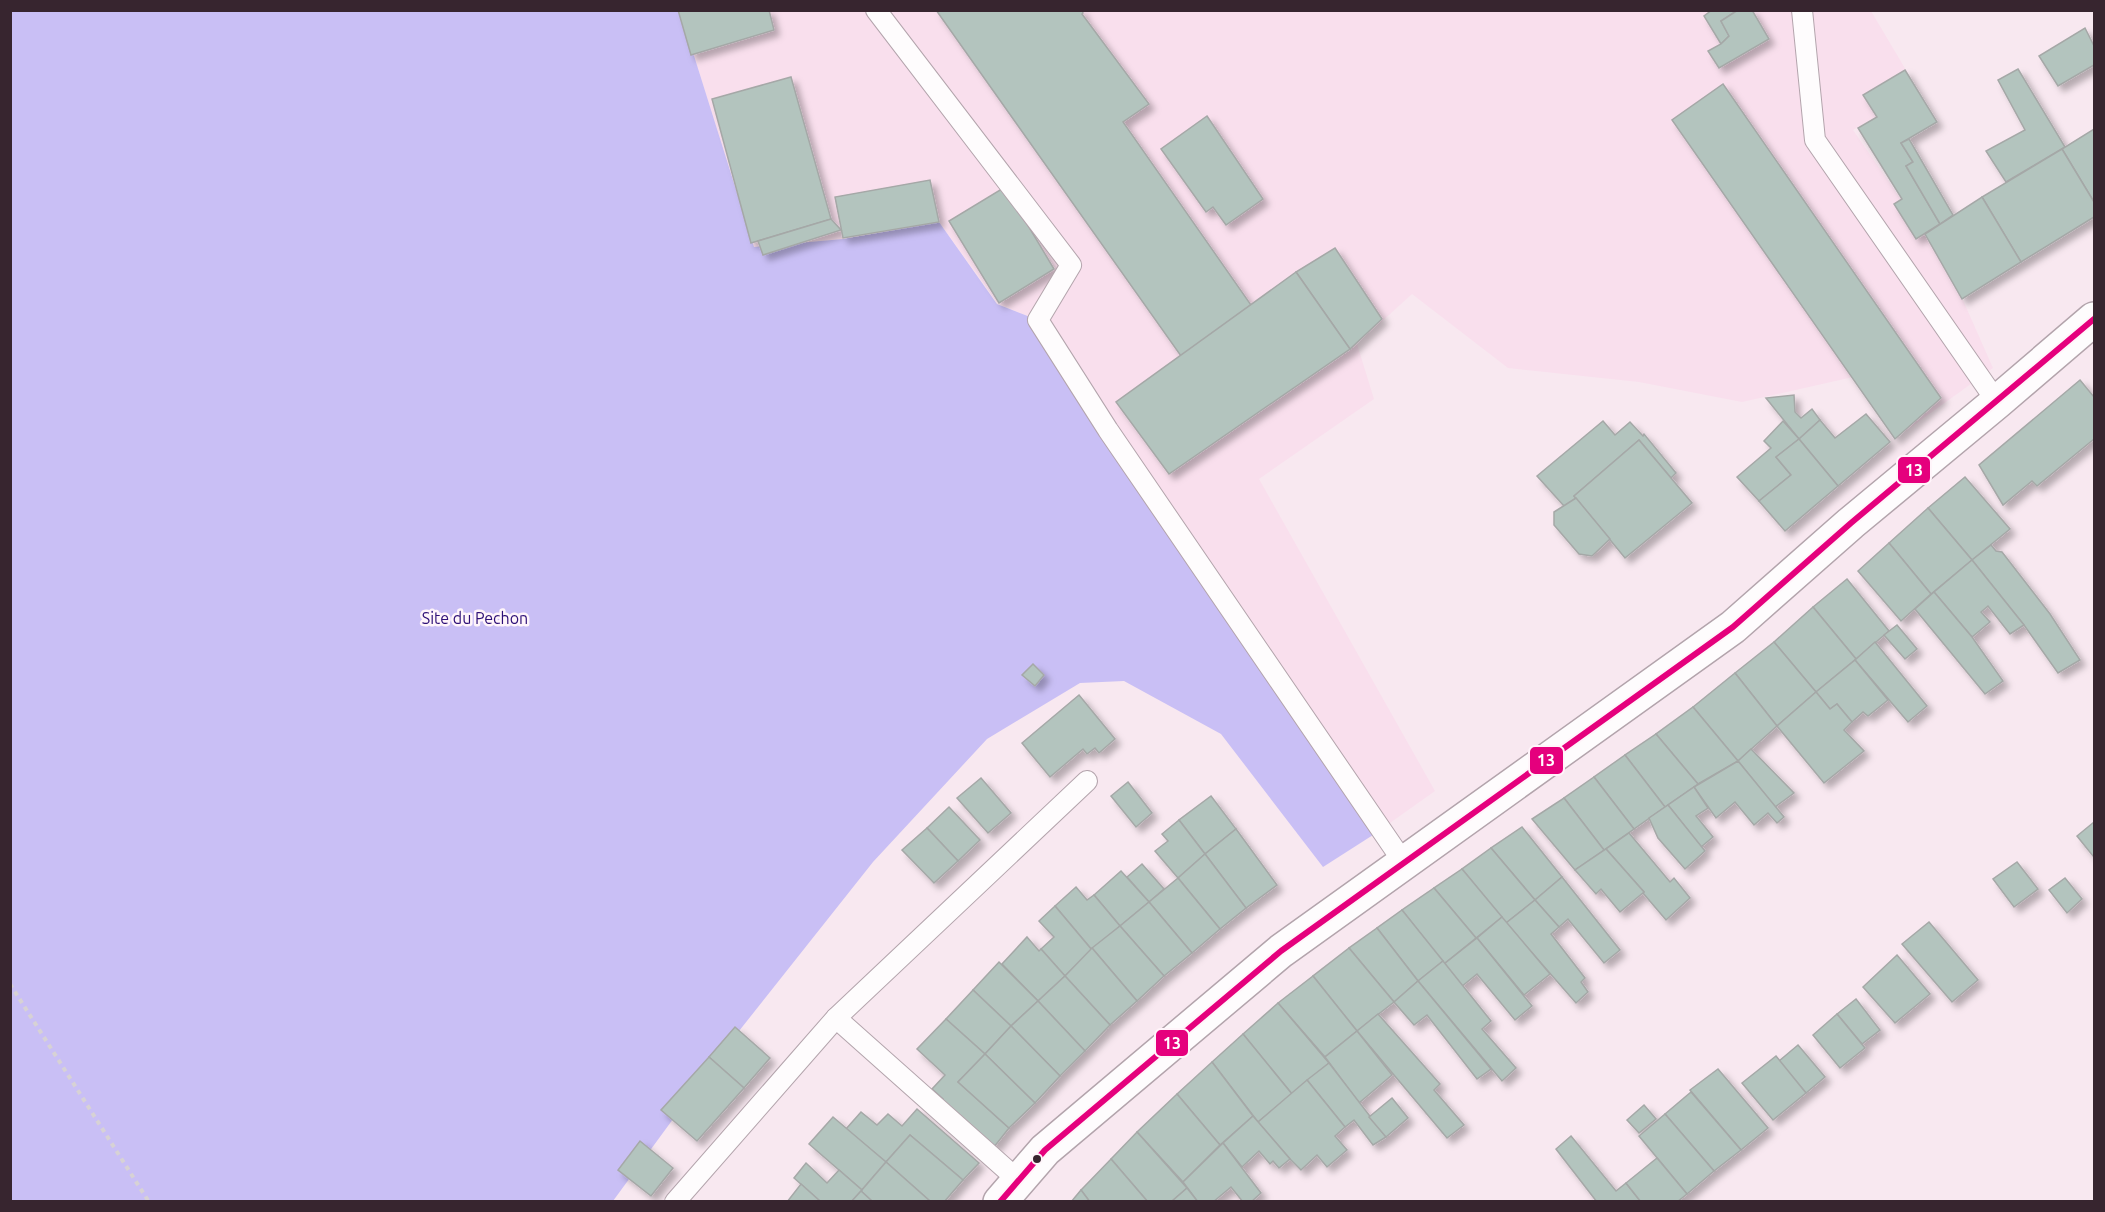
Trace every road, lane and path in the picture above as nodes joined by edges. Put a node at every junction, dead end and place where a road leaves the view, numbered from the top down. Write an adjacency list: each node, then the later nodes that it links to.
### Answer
1 (876, 10): 6 (lane)
2 (1802, 10): 4 (lane)
3 (2094, 319): 4 (street)
4 (1998, 402): 6 (street)
5 (1087, 781): 8 (lane)
6 (1404, 863): 9 (street)
7 (10, 984): 10 (path)
8 (836, 1018): 9 (lane); 11 (lane)
9 (1009, 1191)
10 (149, 1202)
11 (675, 1202)

